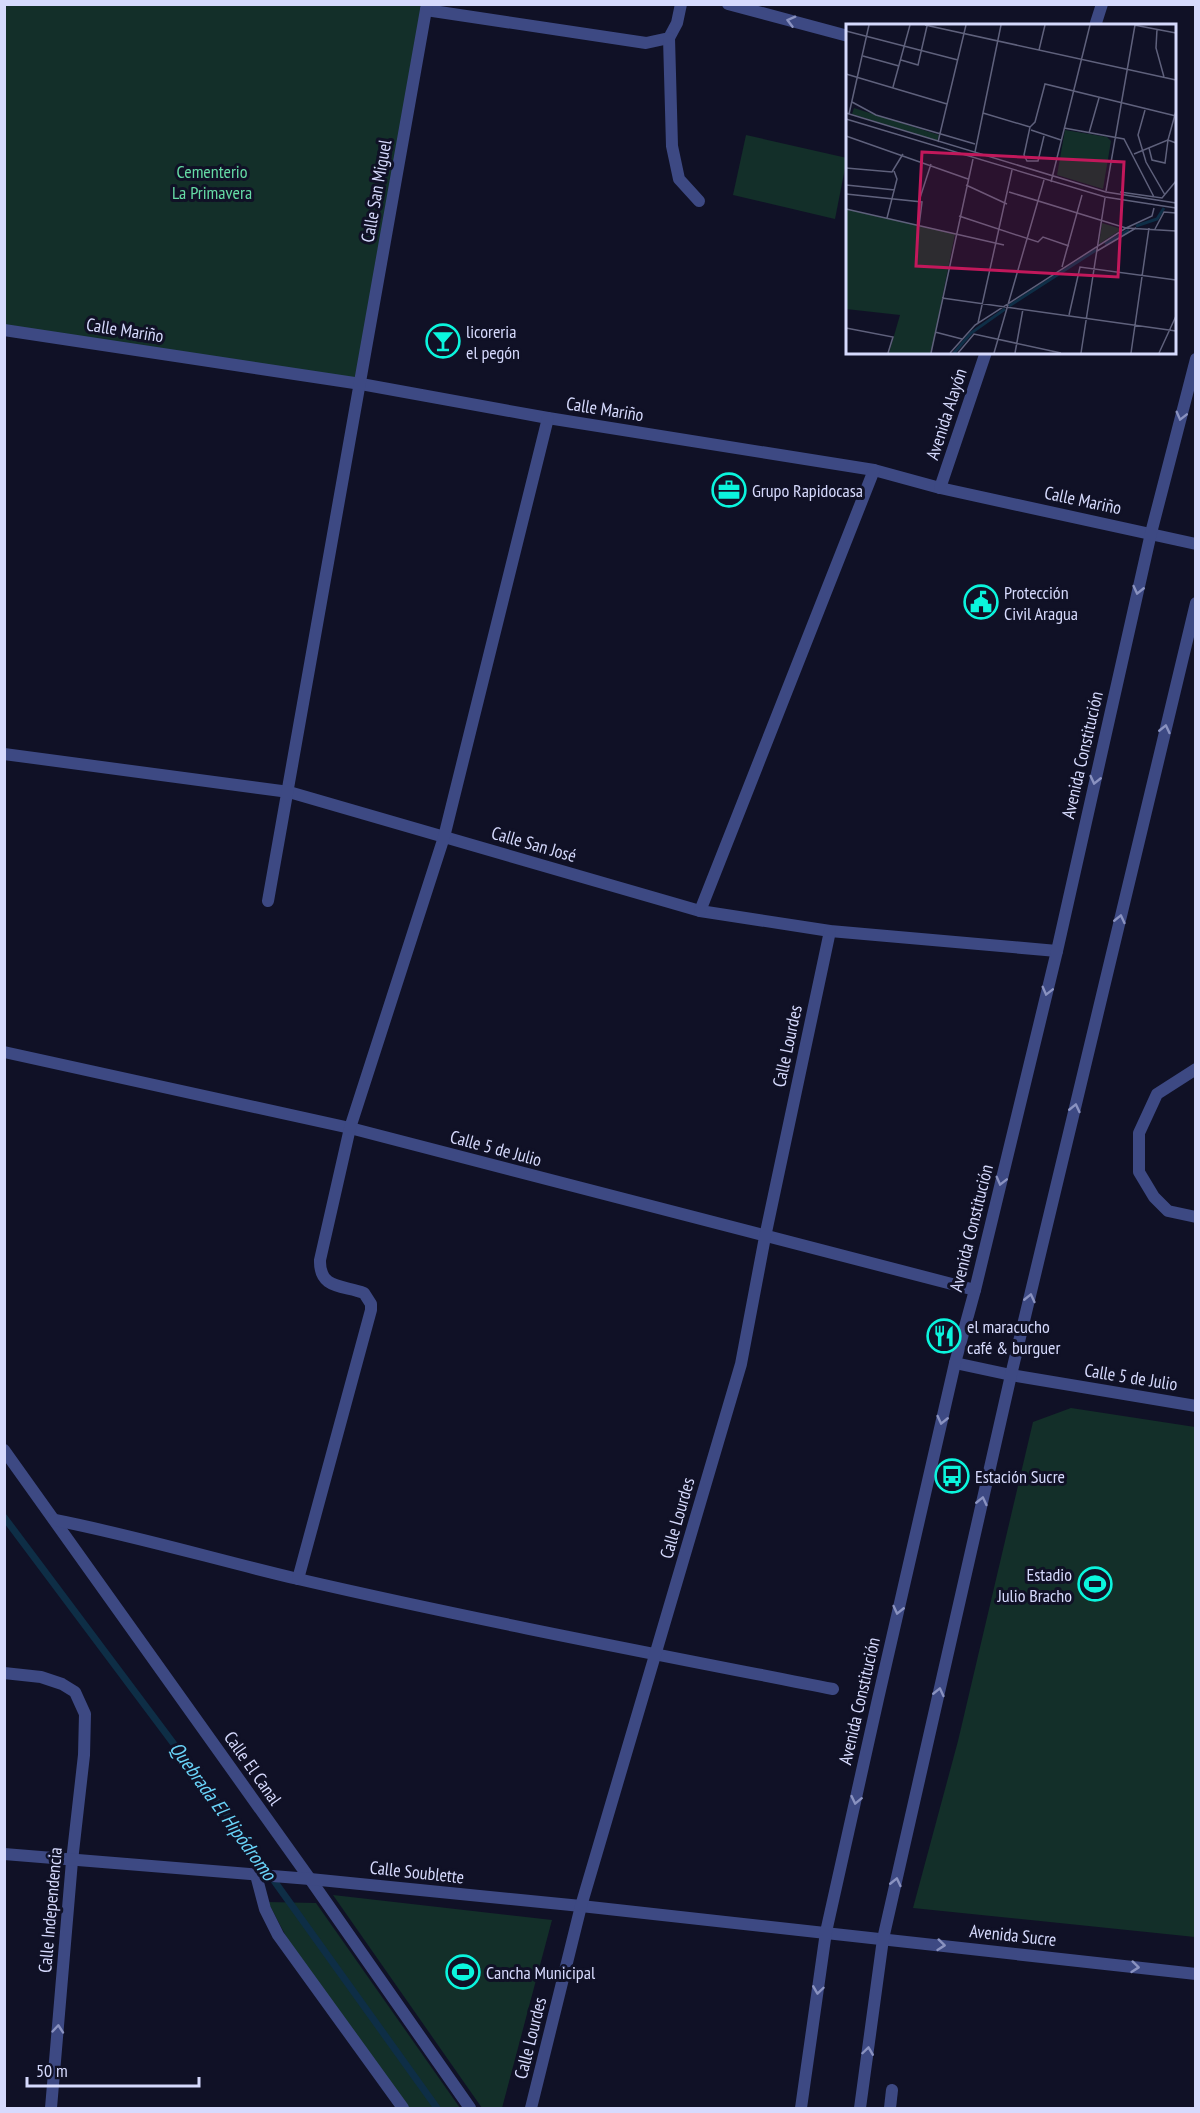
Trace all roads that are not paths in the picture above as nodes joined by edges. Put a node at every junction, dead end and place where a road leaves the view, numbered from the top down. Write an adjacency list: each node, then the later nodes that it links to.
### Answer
1 (681, 4): 7 (street)
2 (728, 4): 6 (street, one-way to 2)
3 (1102, 4): 5 (street)
4 (427, 7): 7 (street); 12 (street, Calle San Miguel)
5 (1096, 24)
6 (846, 35)
7 (669, 38): 8 (street)
8 (699, 201)
9 (4, 330): 12 (street, Calle Mariño)
10 (985, 354): 15 (street, Avenida Alayón)
11 (1196, 359): 16 (street, Avenida Constitución, one-way to 16)
12 (361, 384): 13 (street, Calle Mariño); 20 (street, Calle San Miguel)
13 (548, 418): 14 (street, Calle Mariño); 21 (street)
14 (874, 470): 15 (street, Calle Mariño); 23 (street)
15 (940, 488): 16 (street, Calle Mariño)
16 (1151, 533): 17 (street, Calle Mariño); 25 (street, Avenida Constitución, one-way to 25)
17 (1196, 544)
18 (1196, 603): 33 (street, one-way to 18)
19 (4, 754): 20 (street, Calle San José)
20 (288, 792): 21 (street, Calle San José); 22 (street, Calle San Miguel)
21 (444, 837): 23 (street, Calle San José); 28 (street)
22 (268, 901)
23 (700, 910): 24 (street, Calle San José)
24 (830, 931): 25 (street, Calle San José); 30 (street, Calle Lourdes)
25 (1057, 951): 31 (street, Avenida Constitución, one-way to 31)
26 (4, 1052): 28 (street, Calle 5 de Julio)
27 (1196, 1069): 29 (street)
28 (350, 1128): 30 (street, Calle 5 de Julio); 37 (street)
29 (1196, 1217)
30 (765, 1237): 31 (street, Calle 5 de Julio); 38 (street, Calle Lourdes)
31 (975, 1290): 32 (street, Avenida Constitución)
32 (955, 1363): 33 (street, Calle 5 de Julio); 46 (street, Avenida Constitución, one-way to 46)
33 (1011, 1375): 34 (street, Calle 5 de Julio); 47 (street, one-way to 33)
34 (1196, 1406)
35 (4, 1450): 36 (street, Calle El Canal)
36 (55, 1520): 37 (street); 44 (street, Calle El Canal)
37 (298, 1579): 38 (street)
38 (656, 1655): 40 (street); 45 (street, Calle Lourdes)
39 (4, 1673): 42 (street, Calle Independencia)
40 (833, 1689)
41 (4, 1854): 42 (street, Calle Soublette)
42 (72, 1861): 43 (street, Calle Soublette); 50 (street, Calle Independencia, one-way to 42)
43 (257, 1875): 44 (street, Calle Soublette); 51 (street)
44 (310, 1880): 45 (street, Calle Soublette); 52 (street, Calle El Canal)
45 (582, 1906): 46 (street, Calle Soublette); 53 (street, Calle Lourdes)
46 (826, 1932): 47 (street, Avenida Sucre); 54 (street, Avenida Constitución, one-way to 54)
47 (883, 1939): 48 (street, Avenida Sucre, one-way to 48); 55 (street, one-way to 47)
48 (1196, 1974)
49 (892, 2090): 56 (street)
50 (51, 2109)
51 (403, 2109)
52 (470, 2109)
53 (531, 2109)
54 (801, 2109)
55 (860, 2109)
56 (890, 2109)

